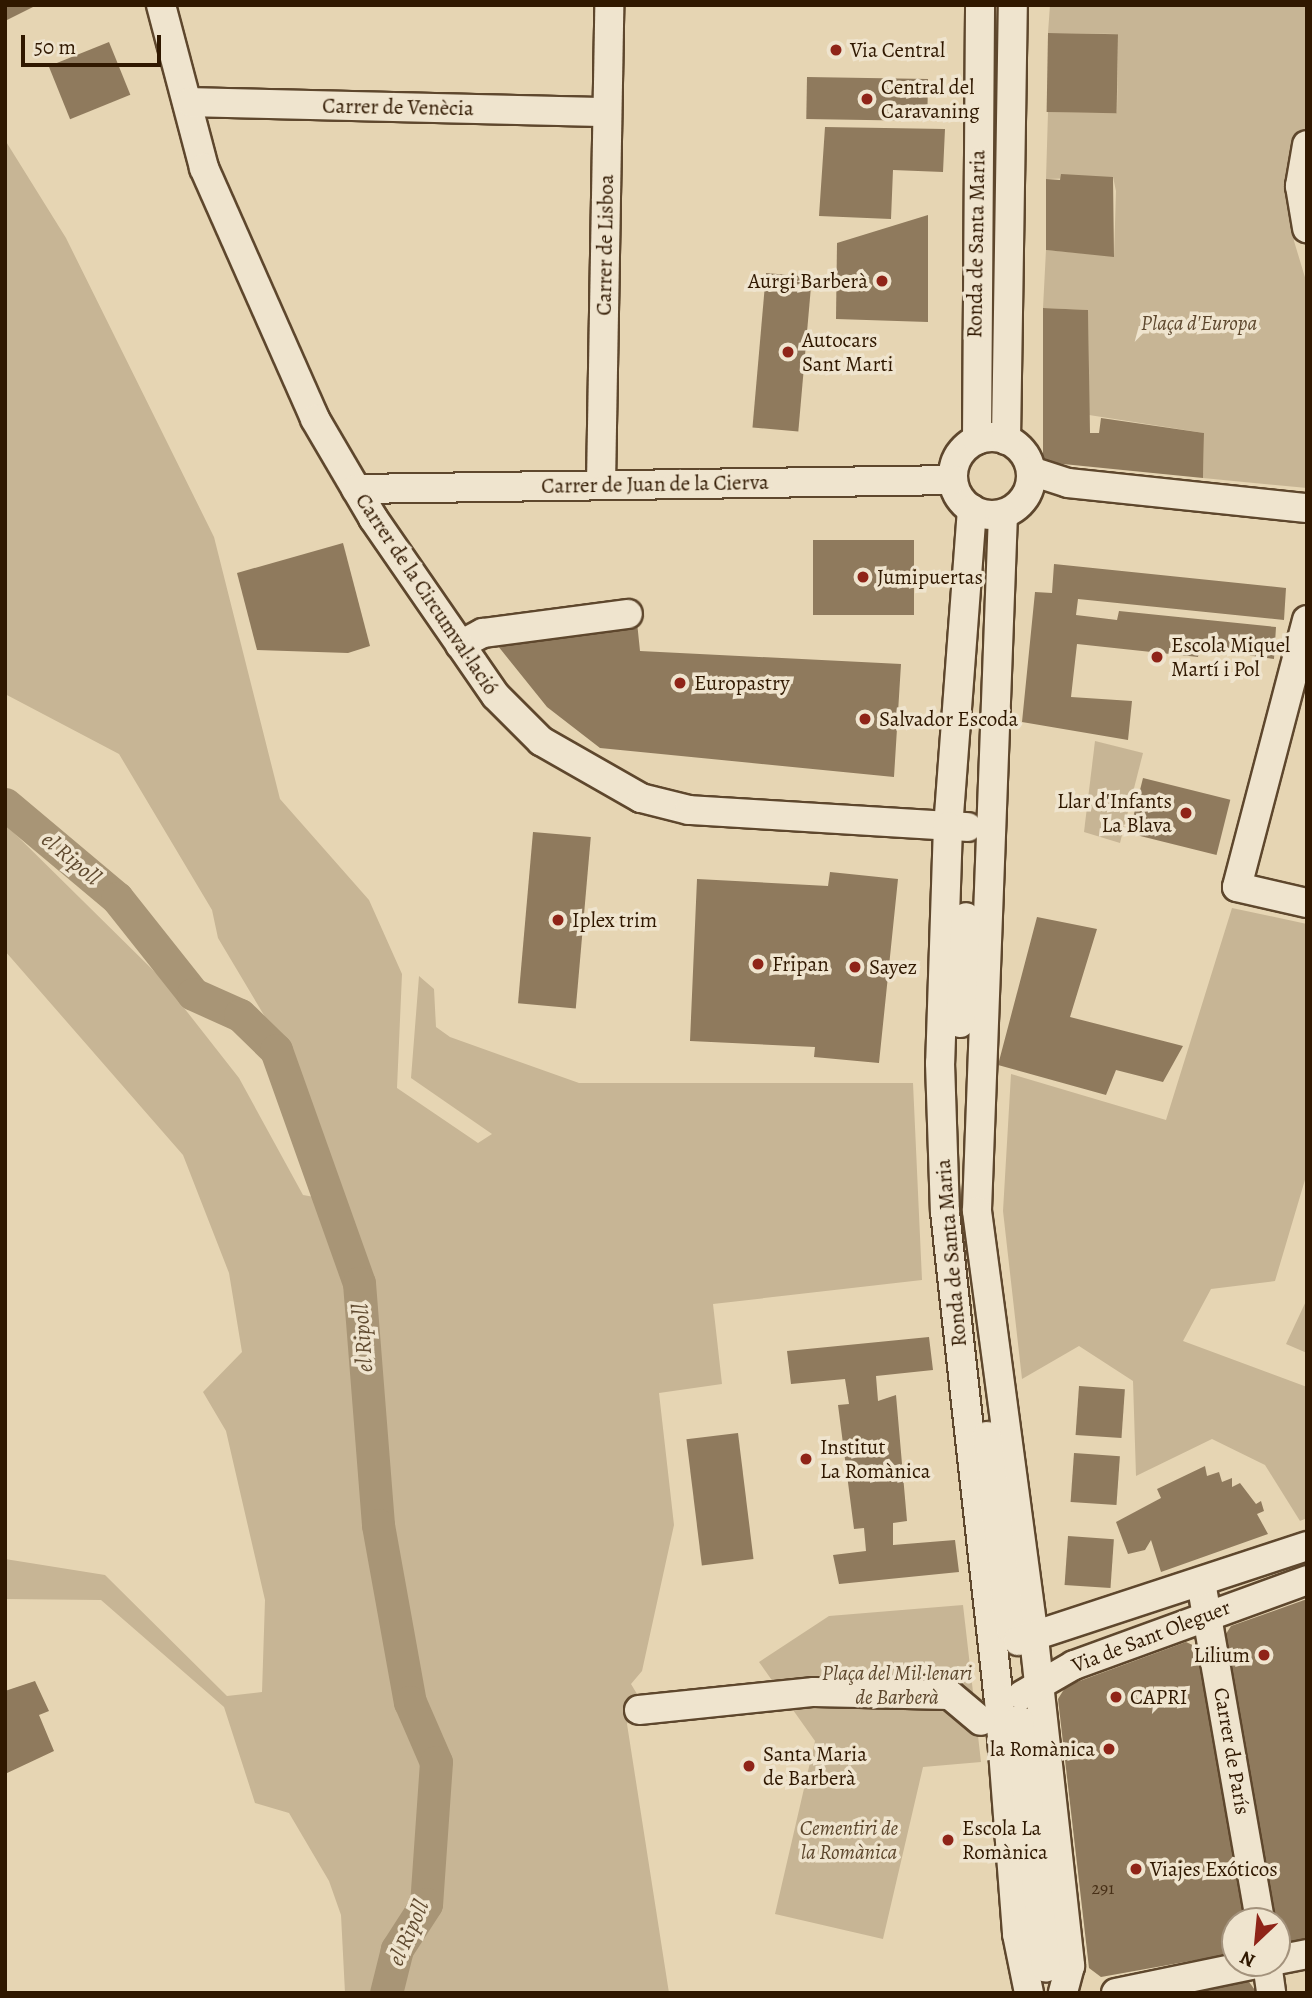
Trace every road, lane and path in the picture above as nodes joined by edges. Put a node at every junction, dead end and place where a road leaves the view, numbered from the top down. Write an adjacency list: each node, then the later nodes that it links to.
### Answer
1 (161, 5): 6 (street, Carrer de la Circumval·lació)
2 (609, 5): 7 (street, Carrer de Lisboa)
3 (980, 5): 11 (street, Ronda de Santa Maria)
4 (999, 5): 11 (street, Ronda de Santa Maria)
5 (1013, 5): 11 (street, Ronda de Santa Maria)
6 (190, 102): 7 (street, Carrer de Venècia); 16 (street, Carrer de la Circumval·lació)
7 (607, 112): 15 (street, Carrer de Lisboa)
8 (1307, 145): 9 (street)
9 (1304, 195): 10 (street)
10 (1307, 228)
11 (992, 439): 12 (street); 13 (street)
12 (1031, 471): 14 (street); 18 (street)
13 (954, 480): 15 (street, Carrer de Juan de la Cierva); 18 (street)
14 (1068, 483): 17 (street); 18 (street)
15 (601, 484): 16 (street, Carrer de Juan de la Cierva)
16 (356, 489): 21 (street, Carrer de la Circumval·lació)
17 (1307, 508)
18 (996, 510): 22 (street); 23 (street, Ronda de Santa Maria); 24 (street, Ronda de Santa Maria)
19 (628, 614): 21 (street)
20 (1307, 620): 26 (street)
21 (460, 645): 23 (street, Carrer de la Circumval·lació)
22 (973, 790)
23 (948, 826): 24 (street, Carrer de la Circumval·lació); 31 (street, Ronda de Santa Maria)
24 (988, 827): 31 (street, Ronda de Santa Maria)
25 (969, 879): 31 (street, Ronda de Santa Maria)
26 (1307, 903)
27 (1307, 1546): 30 (street, Via de Sant Oleguer)
28 (1307, 1566): 30 (street, Via de Sant Oleguer)
29 (1307, 1580): 30 (street, Via de Sant Oleguer)
30 (1205, 1597): 31 (street, Via de Sant Oleguer); 32 (street, Via de Sant Oleguer); 33 (street, Via de Sant Oleguer); 36 (street, Carrer de París)
31 (1012, 1640): 33 (street, Ronda de Santa Maria); 33 (street, Ronda de Santa Maria)
32 (1067, 1648)
33 (1017, 1694): 38 (street, Ronda de Santa Maria); 38 (street, Ronda de Santa Maria)
34 (639, 1710): 35 (street)
35 (981, 1721)
36 (1258, 1907)
37 (1221, 1971): 39 (street)
38 (1045, 1979)
39 (1116, 1993)

